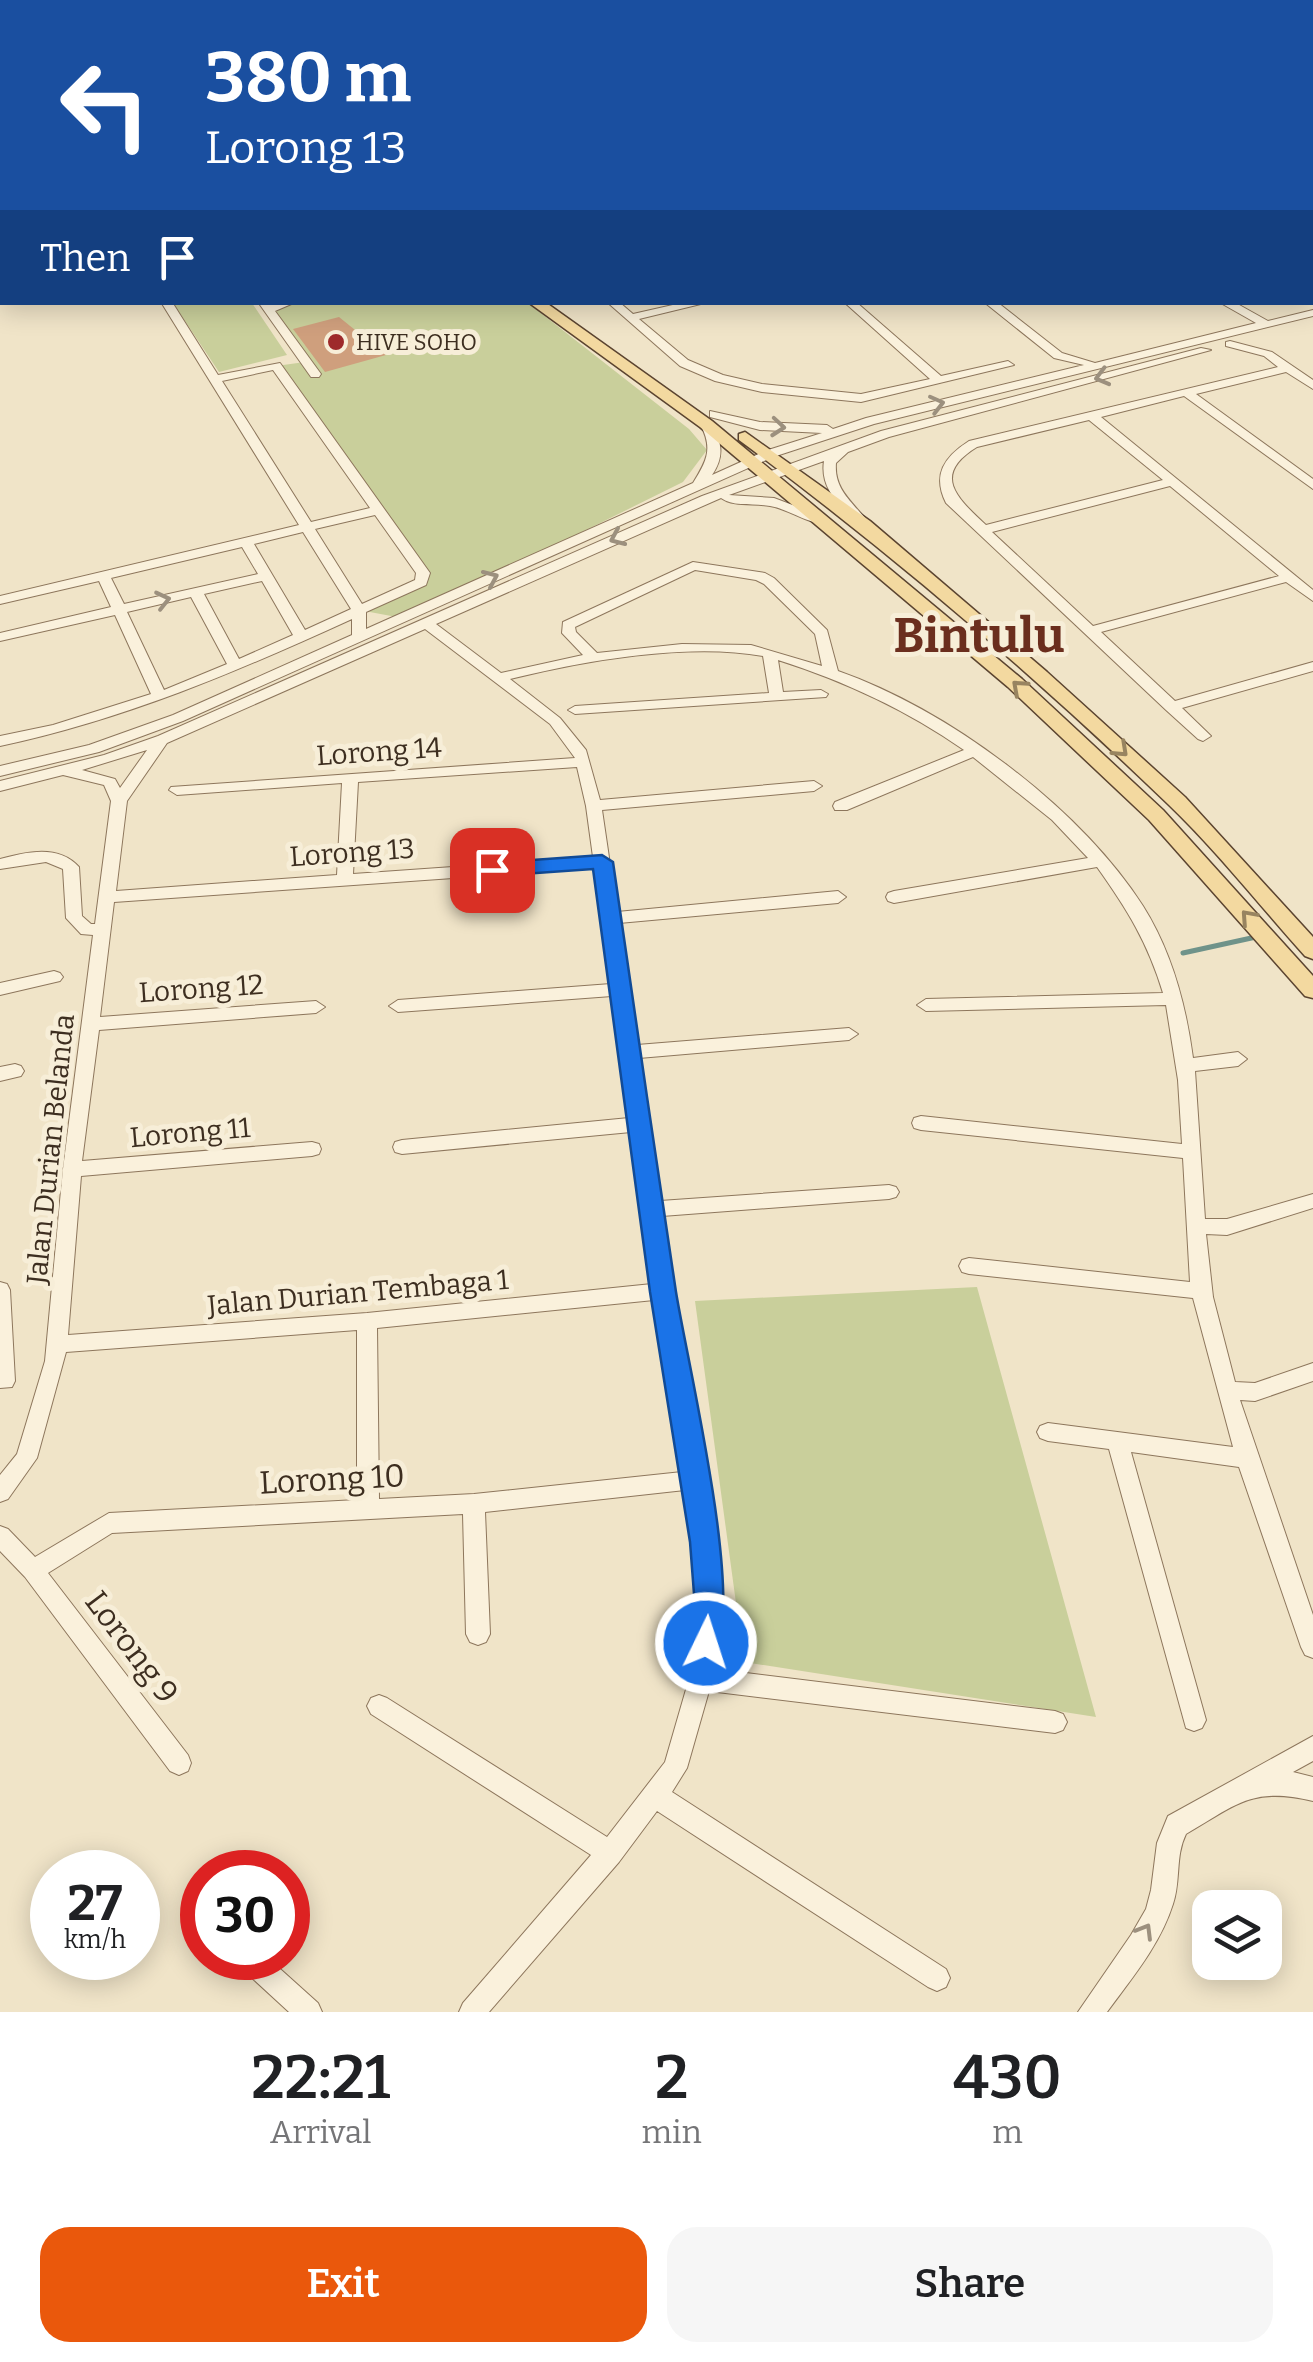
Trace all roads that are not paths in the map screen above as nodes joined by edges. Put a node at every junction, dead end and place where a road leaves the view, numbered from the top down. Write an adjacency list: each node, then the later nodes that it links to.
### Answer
1 (168, 305): 23 (street)
2 (539, 305): 28 (main road)
3 (564, 305): 28 (main road)
4 (615, 305): 11 (street)
5 (690, 305): 11 (street)
6 (852, 305): 24 (street)
7 (993, 305): 17 (street)
8 (1227, 305): 12 (street)
9 (265, 306): 21 (street)
10 (1313, 314): 12 (street)
11 (629, 318): 24 (street)
12 (1244, 322): 18 (street)
13 (1313, 324): 14 (street)
14 (1259, 337): 15 (street); 16 (street)
15 (1230, 344): 16 (street); 30 (street, one-way to 30)
16 (1268, 354): 20 (street)
17 (1058, 356): 18 (street); 22 (street)
18 (1093, 364): 22 (street)
19 (1008, 365): 24 (street)
20 (1288, 368): 25 (street); 26 (street)
21 (316, 374)
22 (1050, 375): 29 (street, one-way to 22)
23 (216, 379): 38 (street); 41 (street)
24 (939, 381)
25 (1313, 385)
26 (1186, 392): 27 (street); 35 (street)
27 (1091, 415): 34 (street); 42 (street)
28 (710, 419): 29 (street, one-way to 29); 31 (main road); 36 (street)
29 (843, 429): 31 (street)
30 (855, 446): 32 (street); 40 (street)
31 (760, 457): 32 (main road); 33 (main road); 36 (street)
32 (790, 470): 33 (street); 40 (main road)
33 (772, 477): 37 (street); 39 (main road)
34 (1172, 482): 42 (street); 46 (street)
35 (1313, 485)
36 (681, 492): 52 (street, one-way to 36)
37 (706, 499): 39 (street); 53 (street, one-way to 53)
38 (378, 510): 41 (street); 50 (street)
39 (831, 525): 96 (main road, one-way to 39)
40 (864, 525): 92 (main road, one-way to 92)
41 (308, 527): 43 (street); 50 (street)
42 (982, 530): 54 (street)
43 (246, 542): 44 (street); 45 (street)
44 (103, 575): 49 (street); 51 (street)
45 (266, 576): 47 (street); 56 (street)
46 (1288, 577): 48 (street); 54 (street)
47 (196, 592): 51 (street, one-way to 47); 60 (street)
48 (1313, 597)
49 (0, 600)
50 (359, 610): 52 (street); 56 (street); 57 (street)
51 (120, 611): 55 (street); 65 (street)
52 (402, 618): 57 (street)
53 (426, 622): 63 (street); 70 (street)
54 (1090, 631): 67 (street)
55 (0, 636)
56 (301, 636): 60 (street)
57 (359, 637): 75 (street)
58 (770, 653): 59 (street); 62 (street); 66 (street)
59 (592, 655): 62 (street); 63 (street)
60 (235, 666): 65 (street)
61 (1313, 666): 67 (street)
62 (830, 671): 72 (street)
63 (498, 678): 73 (street)
64 (820, 694): 66 (street)
65 (160, 697): 71 (street)
66 (777, 698): 68 (street)
67 (1171, 706): 69 (street)
68 (575, 710)
69 (1203, 736)
70 (163, 739): 74 (street); 80 (street)
71 (0, 741)
72 (977, 750): 82 (street); 83 (street)
73 (584, 762): 76 (street, Lorong 14); 81 (street)
74 (62, 770): 77 (street); 80 (street)
75 (0, 771)
76 (350, 778): 79 (street, Lorong 14); 86 (street)
77 (0, 786)
78 (814, 786): 81 (street)
79 (178, 790)
80 (118, 801): 87 (street, Jalan Durian Belanda)
81 (594, 806): 84 (street)
82 (841, 806)
83 (1100, 861): 89 (street); 97 (street)
84 (602, 862): 86 (street, Lorong 13); 90 (street)
85 (0, 864): 91 (street)
86 (345, 880): 87 (street, Lorong 13)
87 (106, 897): 91 (street, Jalan Durian Belanda)
88 (838, 897): 90 (street)
89 (894, 898)
90 (610, 918): 95 (street)
91 (102, 929): 101 (street, Jalan Durian Belanda)
92 (1313, 951)
93 (54, 978): 94 (street)
94 (0, 988)
95 (620, 989): 99 (street); 103 (street)
96 (1313, 990)
97 (1174, 999): 98 (street); 105 (street)
98 (926, 1004)
99 (398, 1006)
100 (316, 1007): 101 (street, Lorong 12)
101 (90, 1024): 111 (street, Jalan Durian Belanda)
102 (849, 1034): 103 (street)
103 (629, 1052): 107 (street)
104 (1238, 1059): 105 (street)
105 (1189, 1065): 110 (street)
106 (922, 1122): 110 (street)
107 (640, 1124): 108 (street); 114 (street)
108 (402, 1146)
109 (312, 1150): 111 (street, Lorong 11)
110 (1192, 1152): 115 (street)
111 (72, 1170): 121 (street, Jalan Durian Belanda)
112 (889, 1192): 114 (street)
113 (1313, 1200): 115 (street)
114 (653, 1209): 118 (street)
115 (1194, 1226): 119 (street)
116 (969, 1266): 119 (street)
117 (0, 1290): 123 (street)
118 (663, 1292): 120 (street, Jalan Durian Tembaga 1); 128 (street)
119 (1202, 1292): 124 (street)
120 (367, 1320): 121 (street, Jalan Durian Tembaga 1); 131 (street)
121 (57, 1344): 129 (street, Jalan Durian Belanda)
122 (1313, 1372): 124 (street)
123 (5, 1381)
124 (1226, 1391): 127 (street)
125 (1048, 1432): 126 (street)
126 (1117, 1442): 127 (street); 139 (street)
127 (1244, 1458): 134 (street)
128 (693, 1480): 130 (street, Lorong 10); 137 (street)
129 (0, 1492)
130 (474, 1504): 131 (street, Lorong 10); 135 (street)
131 (368, 1510): 133 (street, Lorong 10)
132 (0, 1536): 133 (street)
133 (34, 1570): 143 (street, Lorong 9)
134 (1303, 1586): 136 (street)
135 (478, 1634)
136 (1313, 1647)
137 (702, 1679): 140 (street); 146 (street)
138 (379, 1706): 147 (street)
139 (1194, 1720)
140 (1054, 1722)
141 (1313, 1749): 142 (street); 144 (street)
142 (1313, 1761)
143 (179, 1763)
144 (1253, 1784): 145 (street); 152 (street, one-way to 144)
145 (1313, 1789)
146 (655, 1796): 147 (street); 148 (street)
147 (610, 1853): 151 (street)
148 (937, 1978)
149 (273, 1980): 150 (street)
150 (309, 2012)
151 (472, 2012)
152 (1092, 2012)

